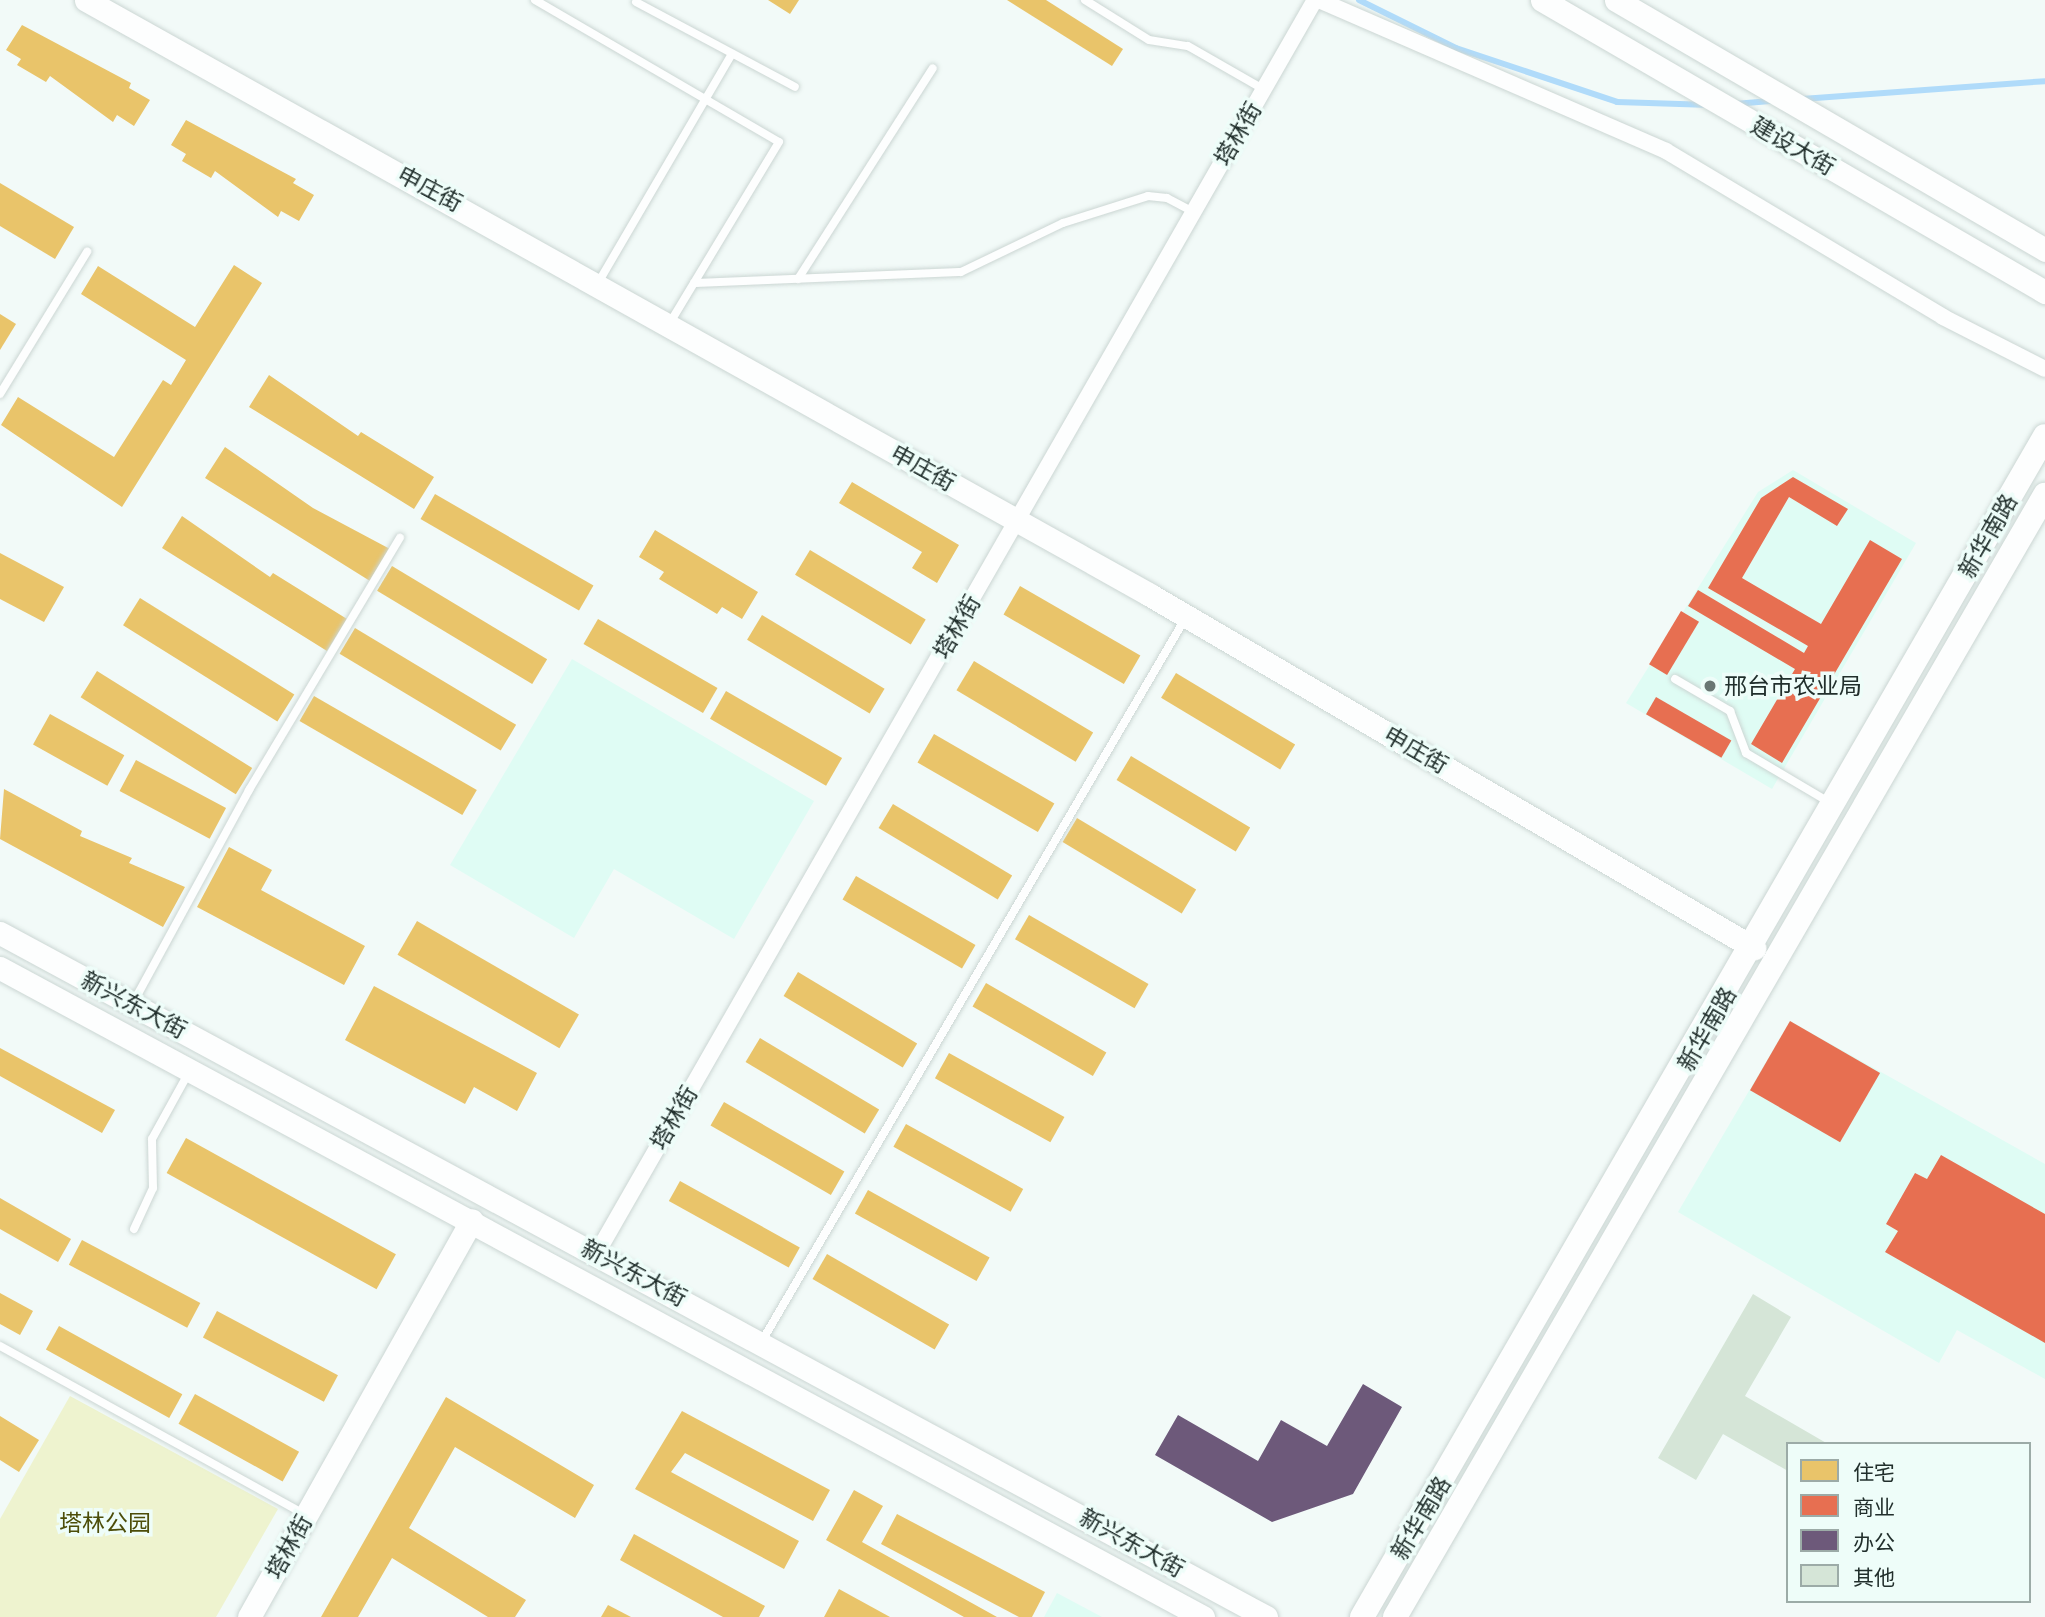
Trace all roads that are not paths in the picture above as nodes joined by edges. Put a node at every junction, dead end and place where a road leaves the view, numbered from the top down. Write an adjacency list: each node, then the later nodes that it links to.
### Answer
1 (535, 0): 12 (lane)
2 (1085, 0): 11 (lane)
3 (1317, 0): 11 (street, 塔林街); 21 (street)
4 (1542, 0): 19 (street, 建设大街)
5 (1616, 0): 14 (street, 建设大街)
6 (90, 1): 17 (street, 申庄街)
7 (636, 2): 8 (lane)
8 (732, 54): 10 (lane); 12 (lane)
9 (933, 68): 16 (lane)
10 (795, 87)
11 (1263, 89): 13 (street, 塔林街)
12 (706, 100): 17 (lane); 18 (lane)
13 (1193, 212): 16 (lane); 25 (street, 塔林街)
14 (2045, 250)
15 (87, 252): 22 (lane)
16 (798, 279): 18 (lane)
17 (598, 283): 20 (street, 申庄街)
18 (694, 283): 20 (lane)
19 (2045, 292)
20 (669, 325): 25 (street, 申庄街)
21 (2045, 369)
22 (0, 394)
23 (2045, 436): 29 (main road, 新华南路)
24 (2045, 495): 45 (main road, 新华南路)
25 (1017, 521): 27 (street, 申庄街); 37 (street, 塔林街)
26 (400, 538): 33 (lane)
27 (1187, 616): 31 (street, 申庄街); 38 (lane)
28 (1675, 679): 29 (lane)
29 (1836, 806): 31 (main road, 新华南路)
30 (0, 933): 33 (street, 新兴东大街)
31 (1754, 948): 44 (main road, 新华南路)
32 (0, 968): 34 (street, 新兴东大街)
33 (132, 1004): 37 (street, 新兴东大街)
34 (191, 1070): 35 (street, 新兴东大街); 36 (lane)
35 (472, 1220): 40 (street, 塔林街); 42 (street, 新兴东大街)
36 (134, 1229)
37 (597, 1253): 38 (street, 新兴东大街)
38 (762, 1341): 43 (street, 新兴东大街)
39 (0, 1346): 40 (lane)
40 (306, 1515): 41 (street, 塔林街)
41 (249, 1617)
42 (1203, 1617)
43 (1266, 1617)
44 (1362, 1617)
45 (1395, 1617)

